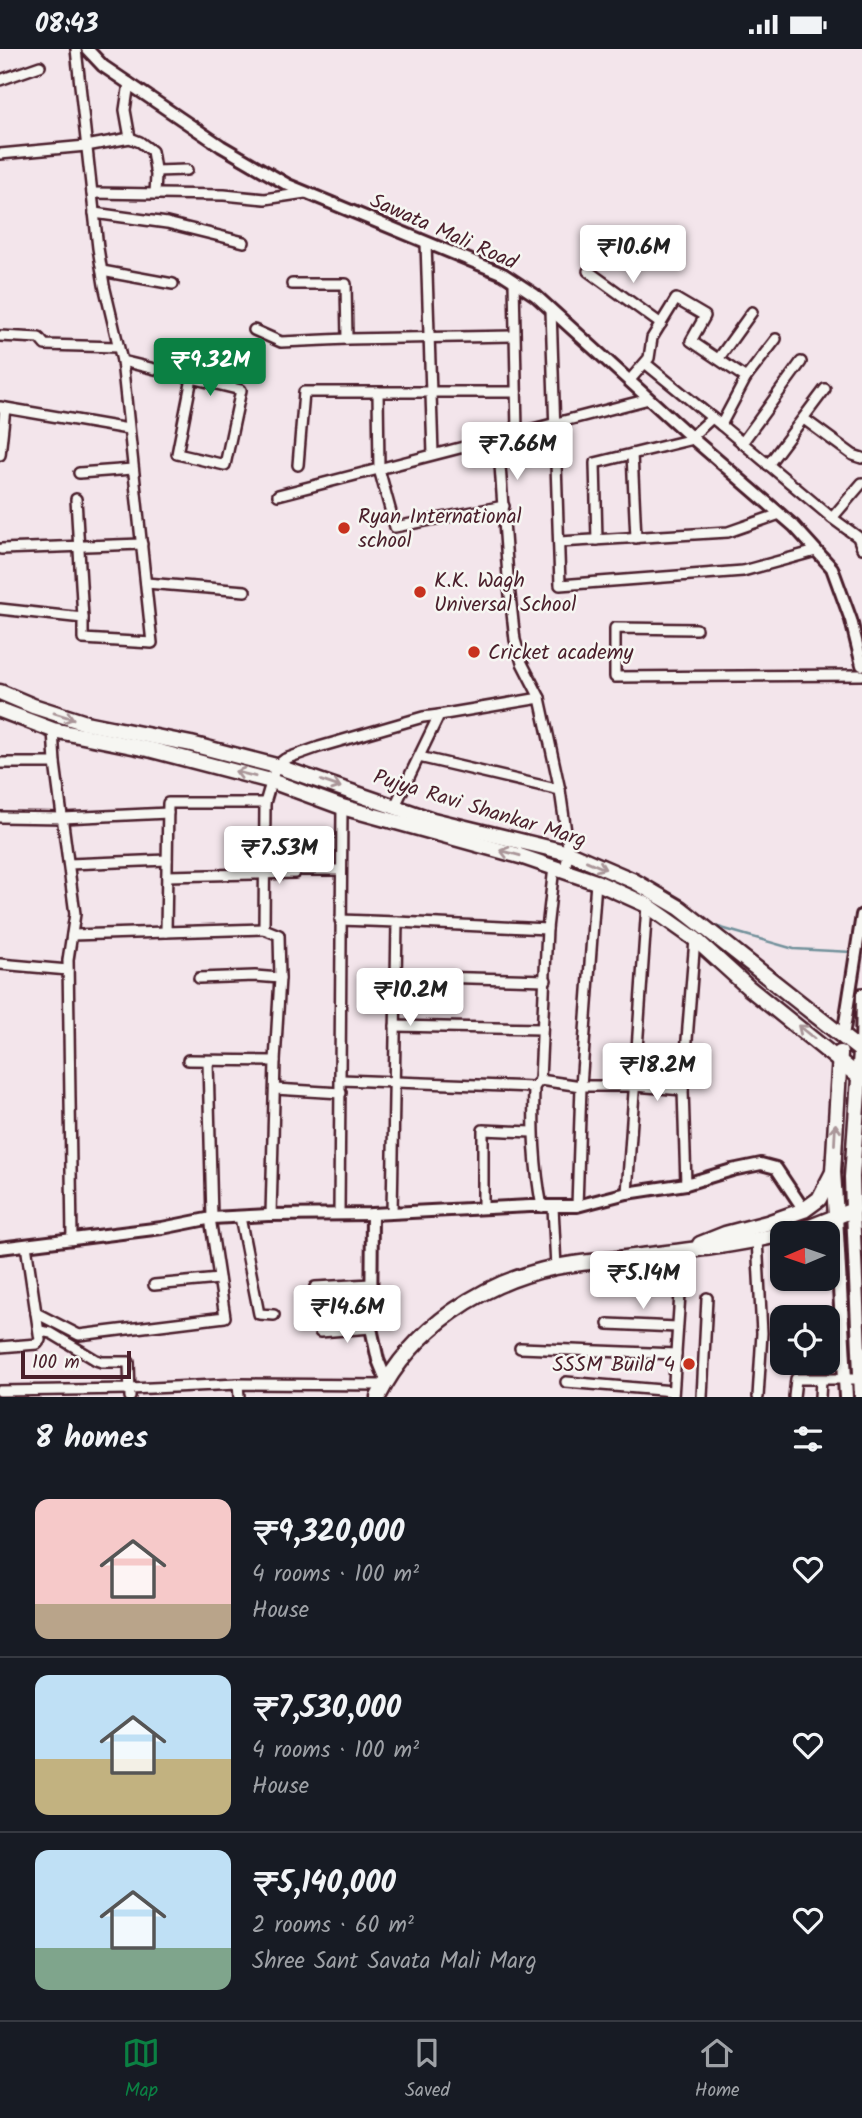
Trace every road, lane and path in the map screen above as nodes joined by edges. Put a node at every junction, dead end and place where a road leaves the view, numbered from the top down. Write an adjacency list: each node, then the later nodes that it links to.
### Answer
1 (76, 49): 7 (street)
2 (87, 49): 5 (street, Sawata Mali Road)
3 (40, 66): 4 (street)
4 (0, 80)
5 (129, 83): 6 (street); 12 (street, Sawata Mali Road)
6 (130, 138): 7 (street); 10 (street)
7 (86, 146): 8 (street); 11 (street)
8 (0, 154)
9 (187, 170): 10 (street)
10 (155, 171): 13 (street)
11 (92, 193): 13 (street); 14 (street)
12 (305, 193): 13 (street); 16 (street, Sawata Mali Road)
13 (155, 194)
14 (94, 213): 15 (street); 17 (street)
15 (244, 242)
16 (426, 243): 19 (street, Sawata Mali Road); 28 (street)
17 (102, 271): 20 (street); 31 (street)
18 (588, 271): 24 (street)
19 (514, 281): 22 (street, Sawata Mali Road); 27 (street)
20 (173, 284)
21 (292, 284): 29 (street)
22 (551, 310): 38 (street, Sawata Mali Road); 47 (street)
23 (752, 312): 32 (street)
24 (661, 324): 32 (street); 35 (street)
25 (254, 330): 29 (street)
26 (0, 336): 31 (street)
27 (514, 336): 28 (street); 42 (street)
28 (429, 337): 29 (street); 41 (street)
29 (347, 339)
30 (776, 339): 37 (street)
31 (118, 347): 33 (street)
32 (719, 358): 37 (street)
33 (121, 361): 36 (street); 49 (street)
34 (801, 362): 53 (street)
35 (645, 363): 38 (street); 45 (street)
36 (192, 378): 36 (street)
37 (747, 378): 48 (street)
38 (629, 381): 43 (street, Sawata Mali Road)
39 (825, 389): 46 (street)
40 (378, 391): 41 (street); 58 (street); 60 (street)
41 (431, 392): 42 (street); 54 (street)
42 (516, 392): 50 (street)
43 (649, 399): 47 (street); 52 (street, Sawata Mali Road)
44 (3, 407): 49 (street); 56 (street)
45 (712, 418): 48 (street); 52 (street)
46 (804, 419): 57 (street); 59 (street)
47 (555, 422): 50 (street); 71 (street)
48 (721, 425): 53 (street)
49 (128, 429): 61 (street)
50 (517, 432): 51 (street)
51 (498, 437): 54 (street); 66 (street)
52 (692, 438): 55 (street); 67 (street, Sawata Mali Road)
53 (742, 443): 59 (street)
54 (433, 454): 60 (street)
55 (632, 454): 69 (street); 70 (street)
56 (0, 456)
57 (862, 458)
58 (299, 465)
59 (768, 465): 68 (street)
60 (379, 468): 64 (street); 66 (street)
61 (133, 469): 62 (street); 72 (street)
62 (79, 473)
63 (862, 483): 68 (street)
64 (278, 495)
65 (76, 499): 73 (street)
66 (503, 506): 85 (street)
67 (780, 514): 69 (street); 76 (street, Sawata Mali Road)
68 (832, 518): 74 (street)
69 (636, 538): 70 (street)
70 (597, 540): 71 (street)
71 (559, 542): 76 (street)
72 (142, 544): 73 (street); 77 (street)
73 (79, 546): 75 (street); 80 (street)
74 (862, 548)
75 (1, 549)
76 (816, 551): 82 (street, Sawata Mali Road)
77 (146, 583): 78 (street); 80 (street)
78 (245, 591)
79 (0, 609): 80 (street)
80 (83, 618)
81 (696, 629): 83 (street)
82 (862, 665)
83 (862, 675)
84 (0, 692): 92 (main road, Pujya Ravi Shankar Marg, one-way to 92)
85 (540, 698): 87 (street); 94 (street)
86 (0, 710): 88 (main road)
87 (439, 715): 89 (street); 92 (street)
88 (53, 730): 91 (street); 93 (main road, one-way to 88)
89 (419, 757): 94 (street); 96 (street)
90 (0, 763): 91 (street)
91 (55, 763): 100 (street)
92 (276, 766): 93 (street); 96 (main road, Pujya Ravi Shankar Marg, one-way to 96)
93 (271, 781): 95 (street); 97 (main road)
94 (559, 790): 101 (street)
95 (265, 803): 98 (street); 106 (street)
96 (395, 806): 101 (main road, Pujya Ravi Shankar Marg)
97 (342, 807): 104 (main road, one-way to 97); 105 (street)
98 (168, 813): 100 (street); 102 (street)
99 (0, 817): 100 (street)
100 (62, 818): 103 (street)
101 (569, 853): 104 (street); 129 (main road, Pujya Ravi Shankar Marg, one-way to 129)
102 (167, 860): 103 (street); 107 (street)
103 (69, 864): 118 (street)
104 (559, 869): 108 (main road); 115 (street)
105 (341, 870): 106 (street); 111 (street)
106 (264, 874): 107 (street); 114 (street)
107 (167, 876): 116 (street)
108 (596, 883): 109 (main road); 139 (street)
109 (647, 905): 119 (main road); 140 (street)
110 (862, 915): 113 (street)
111 (340, 920): 112 (street); 136 (street)
112 (397, 922): 115 (street); 122 (street)
113 (861, 928): 117 (street); 129 (street)
114 (264, 929): 116 (street); 124 (street)
115 (547, 929): 125 (street)
116 (166, 932): 118 (street)
117 (862, 934)
118 (72, 935): 121 (street)
119 (695, 939): 132 (main road, one-way to 119); 142 (street)
120 (0, 964): 121 (street)
121 (68, 970): 162 (street)
122 (396, 977): 125 (street); 127 (street)
123 (199, 978): 124 (street)
124 (280, 978): 133 (street)
125 (545, 980): 128 (street)
126 (862, 995): 130 (street)
127 (395, 1026): 128 (street); 137 (street)
128 (542, 1029): 138 (street)
129 (843, 1036): 130 (main road, Pujya Ravi Shankar Marg); 132 (main road)
130 (861, 1051): 135 (main road)
131 (188, 1060): 134 (street)
132 (839, 1060): 135 (main road); 145 (main road, one-way to 132)
133 (275, 1061): 134 (street); 141 (street)
134 (208, 1062): 159 (street)
135 (858, 1076): 152 (main road)
136 (341, 1080): 137 (street); 143 (street)
137 (394, 1081): 138 (street); 154 (street)
138 (537, 1083): 139 (street); 144 (street)
139 (580, 1086): 140 (street); 148 (street)
140 (635, 1086): 142 (street); 147 (street)
141 (275, 1089): 143 (street); 156 (street)
142 (683, 1090): 146 (street)
143 (341, 1093): 153 (street)
144 (533, 1132): 149 (street); 150 (street)
145 (833, 1172): 151 (main road); 157 (main road)
146 (686, 1184): 147 (street); 151 (street)
147 (627, 1192): 148 (street)
148 (577, 1206): 149 (street)
149 (547, 1207): 150 (street); 168 (street)
150 (483, 1208): 154 (street)
151 (804, 1210): 166 (main road)
152 (853, 1210): 157 (main road); 167 (main road)
153 (339, 1213): 155 (street); 156 (street)
154 (392, 1213): 155 (street)
155 (372, 1214): 170 (street)
156 (271, 1215): 158 (street)
157 (836, 1216): 160 (main road); 184 (main road)
158 (240, 1217): 159 (street); 175 (street)
159 (211, 1218): 162 (street); 169 (street)
160 (824, 1221)
161 (770, 1236): 163 (main road)
162 (72, 1239): 164 (street)
163 (757, 1239): 166 (main road); 198 (street)
164 (26, 1245): 165 (street); 174 (street)
165 (0, 1248)
166 (682, 1250): 168 (main road); 178 (street)
167 (859, 1264): 185 (main road)
168 (556, 1267): 189 (main road)
169 (219, 1279): 171 (street); 174 (street)
170 (372, 1284): 172 (street); 177 (street)
171 (154, 1285)
172 (315, 1287)
173 (707, 1298): 197 (street)
174 (36, 1313): 179 (street)
175 (274, 1315)
176 (607, 1324): 178 (street)
177 (371, 1328): 180 (street); 189 (street)
178 (677, 1328): 183 (street)
179 (40, 1331): 181 (street); 193 (street)
180 (320, 1332)
181 (0, 1347)
182 (520, 1348): 183 (street)
183 (676, 1354): 195 (street)
184 (846, 1379): 185 (street); 186 (street); 201 (main road)
185 (860, 1379): 202 (main road)
186 (821, 1380): 199 (street); 200 (street)
187 (566, 1382): 195 (street)
188 (238, 1384): 189 (street); 191 (street); 196 (street)
189 (383, 1388)
190 (0, 1391): 194 (street)
191 (184, 1392): 193 (street)
192 (80, 1393): 193 (street); 194 (street)
193 (130, 1393)
194 (30, 1394)
195 (673, 1394)
196 (239, 1397)
197 (702, 1397)
198 (758, 1397)
199 (794, 1397)
200 (820, 1397)
201 (846, 1397)
202 (861, 1397)

